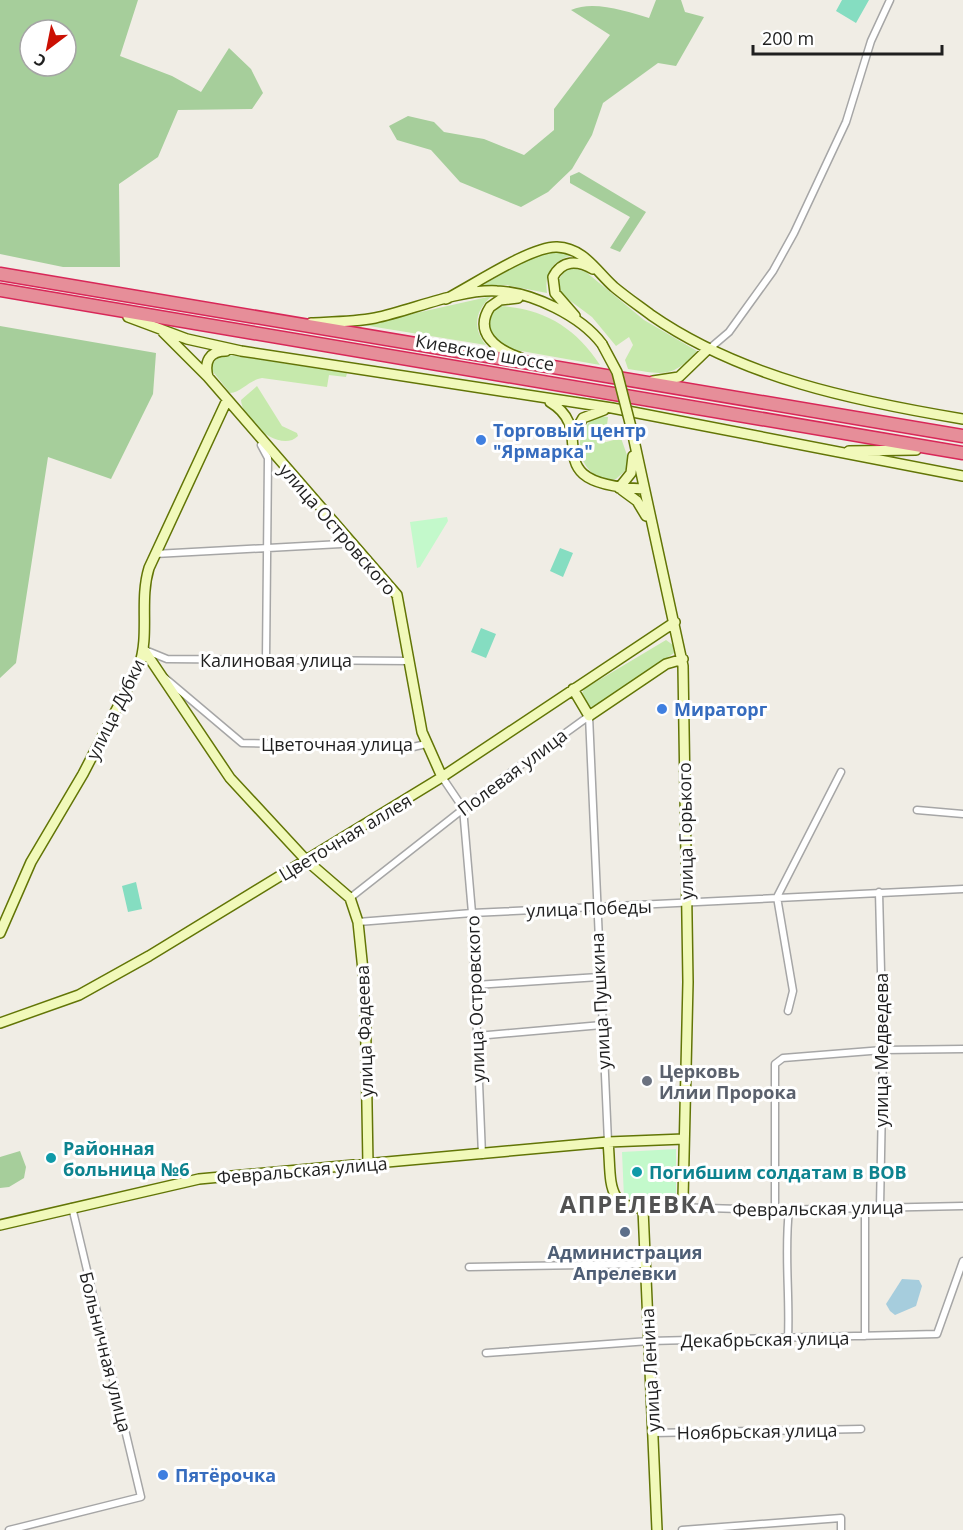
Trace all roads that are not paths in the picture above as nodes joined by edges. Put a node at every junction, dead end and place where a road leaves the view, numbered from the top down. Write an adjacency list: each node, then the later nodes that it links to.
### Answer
1 (890, 0): 11 (street)
2 (0, 274): 9 (highway, Киевское шоссе)
3 (602, 275): 5 (main road); 8 (main road); 11 (main road)
4 (0, 290): 7 (highway, Киевское шоссе)
5 (446, 299): 6 (main road); 9 (main road)
6 (528, 299): 8 (main road); 13 (main road)
7 (96, 308): 10 (main road); 25 (highway, Киевское шоссе)
8 (578, 321): 20 (main road, bridge)
9 (297, 323): 13 (highway, Киевское шоссе)
10 (159, 328): 12 (main road); 14 (main road)
11 (708, 349): 15 (main road); 19 (main road)
12 (241, 351): 14 (main road); 16 (main road)
13 (534, 362): 15 (highway, Киевское шоссе)
14 (208, 377): 17 (main road)
15 (645, 382): 21 (highway, Киевское шоссе)
16 (546, 399): 18 (main road); 22 (main road)
17 (227, 400): 23 (main road, улица Островского); 32 (main road, улица Дубки)
18 (612, 408): 22 (main road); 24 (main road)
19 (963, 419)
20 (632, 431): 27 (main road); 28 (main road)
21 (963, 436)
22 (572, 437): 27 (main road)
23 (266, 447): 31 (street); 37 (main road, улица Островского)
24 (831, 452): 25 (main road); 26 (main road)
25 (959, 452)
26 (963, 476)
27 (619, 488): 28 (main road); 29 (main road)
28 (644, 489): 29 (main road)
29 (651, 526): 33 (main road, улица Горького)
30 (341, 544): 31 (street)
31 (266, 547): 32 (street); 36 (street)
32 (154, 554): 34 (main road, улица Дубки)
33 (675, 622): 35 (main road, улица Горького); 39 (main road, Цветочная аллея)
34 (144, 650): 36 (street, Калиновая улица); 38 (main road); 56 (main road, улица Дубки)
35 (682, 659): 40 (main road, Полевая улица); 52 (main road, улица Горького)
36 (266, 660): 37 (street, Калиновая улица)
37 (410, 661): 41 (main road, улица Островского)
38 (164, 678): 41 (street, Цветочная улица); 47 (main road)
39 (573, 688): 40 (main road); 43 (main road, Цветочная аллея)
40 (589, 716): 44 (street, Полевая улица); 53 (street, улица Пушкина)
41 (426, 744): 43 (main road, улица Островского)
42 (842, 772): 50 (street)
43 (442, 777): 44 (street); 47 (main road, Цветочная аллея)
44 (463, 808): 51 (street, Полевая улица); 54 (street, улица Островского)
45 (917, 810): 46 (street)
46 (963, 814)
47 (306, 860): 51 (main road); 60 (main road, Цветочная аллея)
48 (963, 889): 49 (street, улица Победы)
49 (879, 892): 50 (street, улица Победы); 64 (street, улица Медведева)
50 (777, 897): 52 (street, улица Победы); 59 (street)
51 (350, 898): 55 (main road, улица Фадеева)
52 (687, 904): 53 (street, улица Победы); 65 (main road, улица Горького)
53 (596, 907): 54 (street, улица Победы); 57 (street, улица Пушкина)
54 (472, 913): 55 (street, улица Победы); 58 (street, улица Островского)
55 (358, 922): 68 (main road, улица Фадеева)
56 (0, 933)
57 (599, 977): 58 (street); 61 (street, улица Пушкина)
58 (475, 985): 62 (street, улица Островского)
59 (788, 1011)
60 (0, 1023)
61 (602, 1025): 62 (street); 66 (street, улица Пушкина)
62 (477, 1036): 67 (street, улица Островского)
63 (963, 1049): 64 (street)
64 (883, 1050): 72 (street, улица Медведева); 75 (street)
65 (684, 1139): 66 (main road, Февральская улица); 71 (main road, улица Горького)
66 (608, 1142): 67 (main road, Февральская улица); 74 (main road)
67 (482, 1155): 68 (main road, Февральская улица)
68 (368, 1165): 70 (main road, Февральская улица)
69 (963, 1206): 72 (street, Февральская улица)
70 (72, 1207): 77 (main road, Февральская улица); 87 (street, Больничная улица)
71 (674, 1207): 74 (main road); 75 (street, Февральская улица)
72 (880, 1207): 73 (street, Февральская улица)
73 (865, 1208): 76 (street, Февральская улица); 81 (street)
74 (643, 1209): 79 (main road, улица Ленина)
75 (775, 1210): 76 (street, Февральская улица)
76 (789, 1210): 82 (street)
77 (0, 1225)
78 (963, 1261): 81 (street, Декабрьская улица)
79 (646, 1264): 80 (street); 83 (main road, улица Ленина)
80 (469, 1267)
81 (865, 1336): 82 (street, Декабрьская улица)
82 (788, 1338): 83 (street, Декабрьская улица)
83 (649, 1341): 84 (street, Декабрьская улица); 86 (main road, улица Ленина)
84 (486, 1353)
85 (861, 1429): 86 (street, Ноябрьская улица)
86 (653, 1433): 88 (main road, улица Ленина)
87 (9, 1530)
88 (657, 1530)
89 (682, 1530): 90 (street)
90 (841, 1530)

